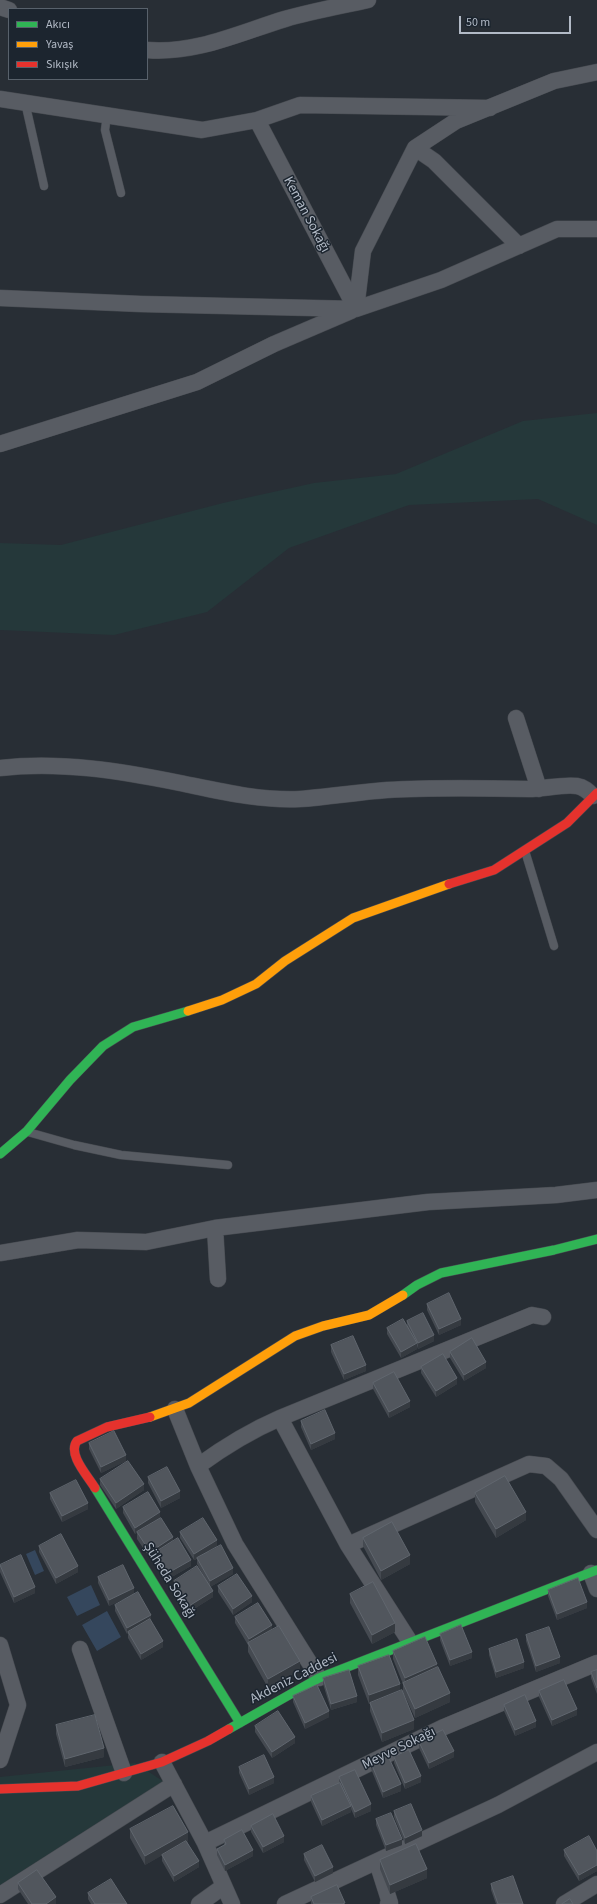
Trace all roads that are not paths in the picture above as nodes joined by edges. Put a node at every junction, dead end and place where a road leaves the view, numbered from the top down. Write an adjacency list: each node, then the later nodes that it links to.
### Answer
1 (368, 0): 2 (street)
2 (148, 50)
3 (597, 72): 6 (street)
4 (0, 99): 5 (street)
5 (25, 102): 7 (street); 10 (lane)
6 (490, 108): 8 (street); 9 (street)
7 (107, 115): 8 (street); 11 (lane)
8 (257, 120): 15 (street, Keman Sokağı)
9 (414, 148): 13 (street); 15 (street)
10 (44, 186)
11 (121, 193)
12 (597, 229): 13 (street)
13 (518, 246): 15 (street)
14 (0, 298): 15 (street)
15 (356, 309): 16 (street)
16 (0, 444)
17 (516, 718): 19 (street)
18 (0, 768): 19 (street)
19 (539, 789): 20 (street)
20 (595, 795): 21 (street)
21 (525, 850): 22 (lane); 23 (street)
22 (554, 946)
23 (27, 1131): 24 (street); 25 (lane)
24 (0, 1154)
25 (228, 1164)
26 (597, 1190): 27 (street)
27 (215, 1228): 29 (street); 30 (street)
28 (597, 1239): 32 (street)
29 (0, 1253)
30 (218, 1279)
31 (543, 1317): 33 (street)
32 (175, 1409): 34 (street); 44 (street, Şüheda Sokağı)
33 (280, 1418): 34 (street); 36 (street)
34 (198, 1466): 43 (street)
35 (597, 1530): 36 (street)
36 (348, 1545): 39 (street)
37 (594, 1572): 38 (street); 39 (street, Akdeniz Caddesi)
38 (597, 1589)
39 (410, 1642): 43 (street, Akdeniz Caddesi)
40 (0, 1645): 46 (street)
41 (80, 1649): 48 (street)
42 (597, 1663): 51 (street, Meyve Sokağı)
43 (319, 1678): 44 (street, Akdeniz Caddesi)
44 (240, 1723): 47 (street, Akdeniz Caddesi)
45 (597, 1752): 52 (street)
46 (0, 1760)
47 (162, 1762): 48 (street, Akdeniz Caddesi); 49 (street)
48 (124, 1773): 50 (street, Akdeniz Caddesi)
49 (174, 1784): 51 (street); 55 (street)
50 (0, 1790)
51 (205, 1843): 54 (street)
52 (377, 1862): 58 (street); 59 (street)
53 (597, 1884): 60 (street)
54 (224, 1886): 56 (street); 57 (street)
55 (0, 1895)
56 (199, 1904)
57 (232, 1904)
58 (285, 1904)
59 (388, 1904)
60 (564, 1904)

